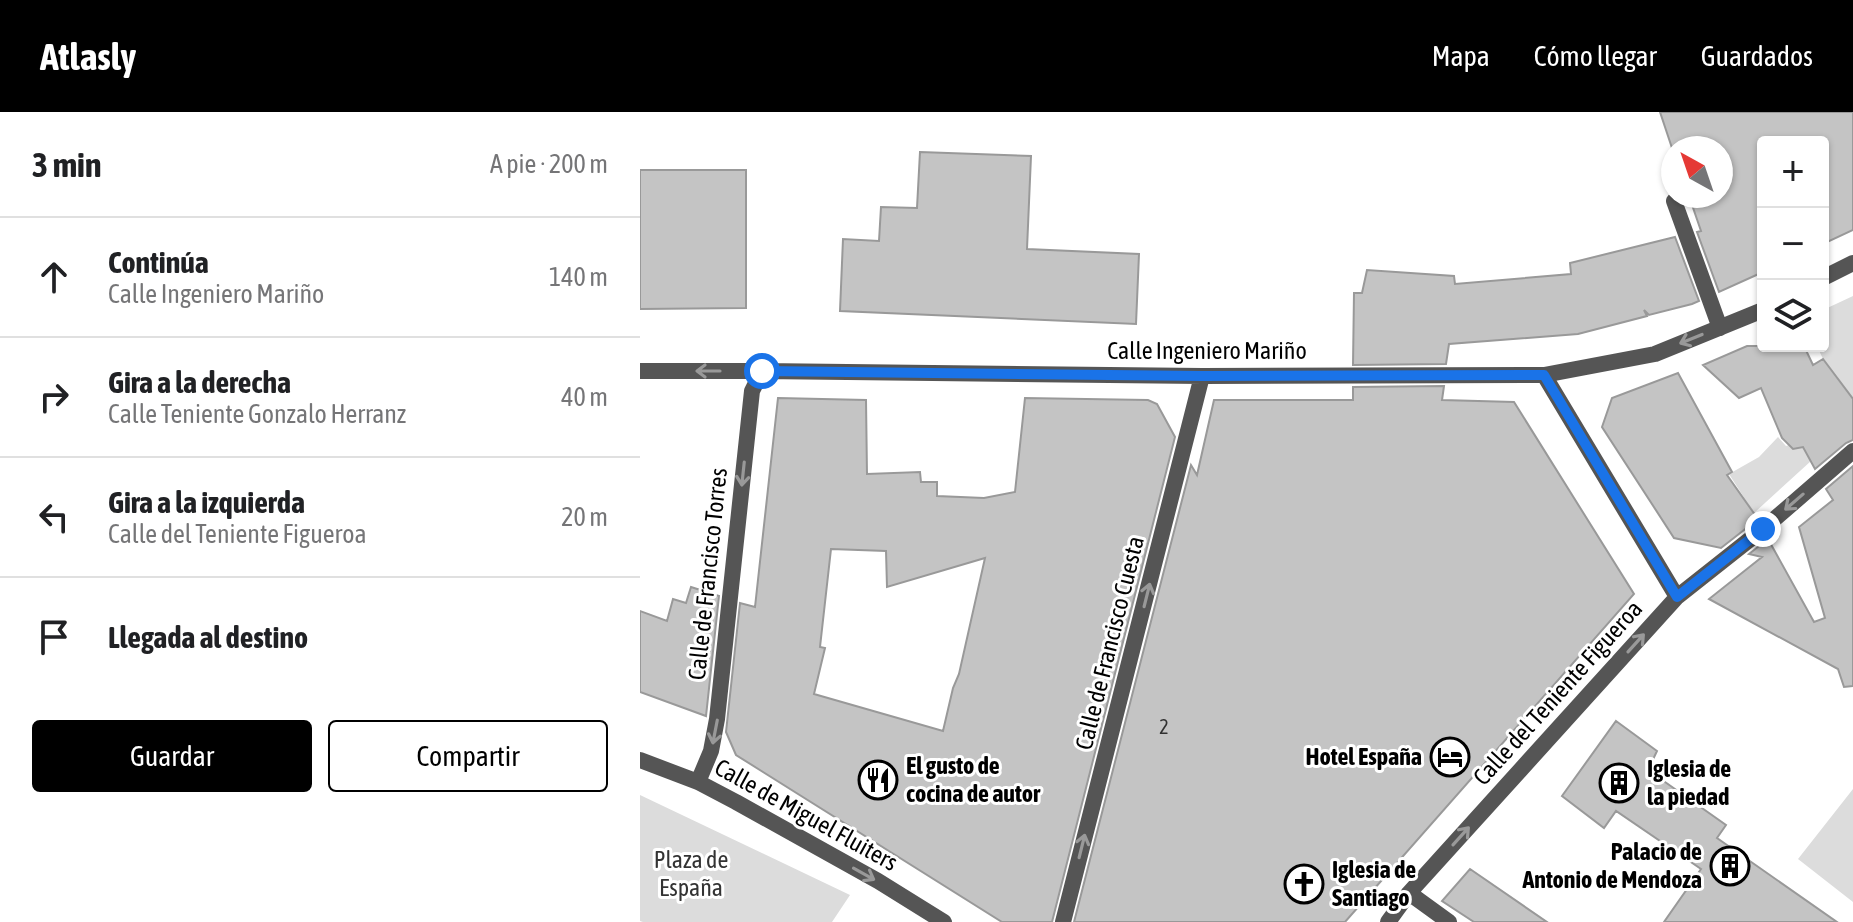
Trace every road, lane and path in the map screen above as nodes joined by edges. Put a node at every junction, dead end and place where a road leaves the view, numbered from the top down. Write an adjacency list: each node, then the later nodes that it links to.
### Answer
1 (1677, 208): 5 (street)
2 (1853, 263): 3 (street)
3 (1829, 275)
4 (1757, 313): 5 (street, Calle Ingeniero Mariño)
5 (1720, 328): 8 (street, Calle Ingeniero Mariño, one-way to 8)
6 (640, 371): 7 (street, Calle Ingeniero Mariño, one-way to 6)
7 (762, 371): 9 (street, Calle Ingeniero Mariño); 13 (street, Calle de Francisco Torres, one-way to 13)
8 (1544, 375): 9 (street, Calle Ingeniero Mariño); 11 (street)
9 (1202, 376): 16 (street, Calle de Francisco Cuesta, one-way to 9)
10 (1853, 451): 11 (street, Calle del Teniente Figueroa, one-way to 11)
11 (1677, 597): 14 (street, Calle del Teniente Figueroa, one-way to 11)
12 (640, 760): 13 (street, Calle de Miguel Fluiters)
13 (698, 782): 15 (street, Calle de Miguel Fluiters, one-way to 15)
14 (1409, 893): 17 (street, Calle del Teniente Figueroa); 18 (street)
15 (944, 922)
16 (1063, 922)
17 (1388, 922)
18 (1449, 922)

